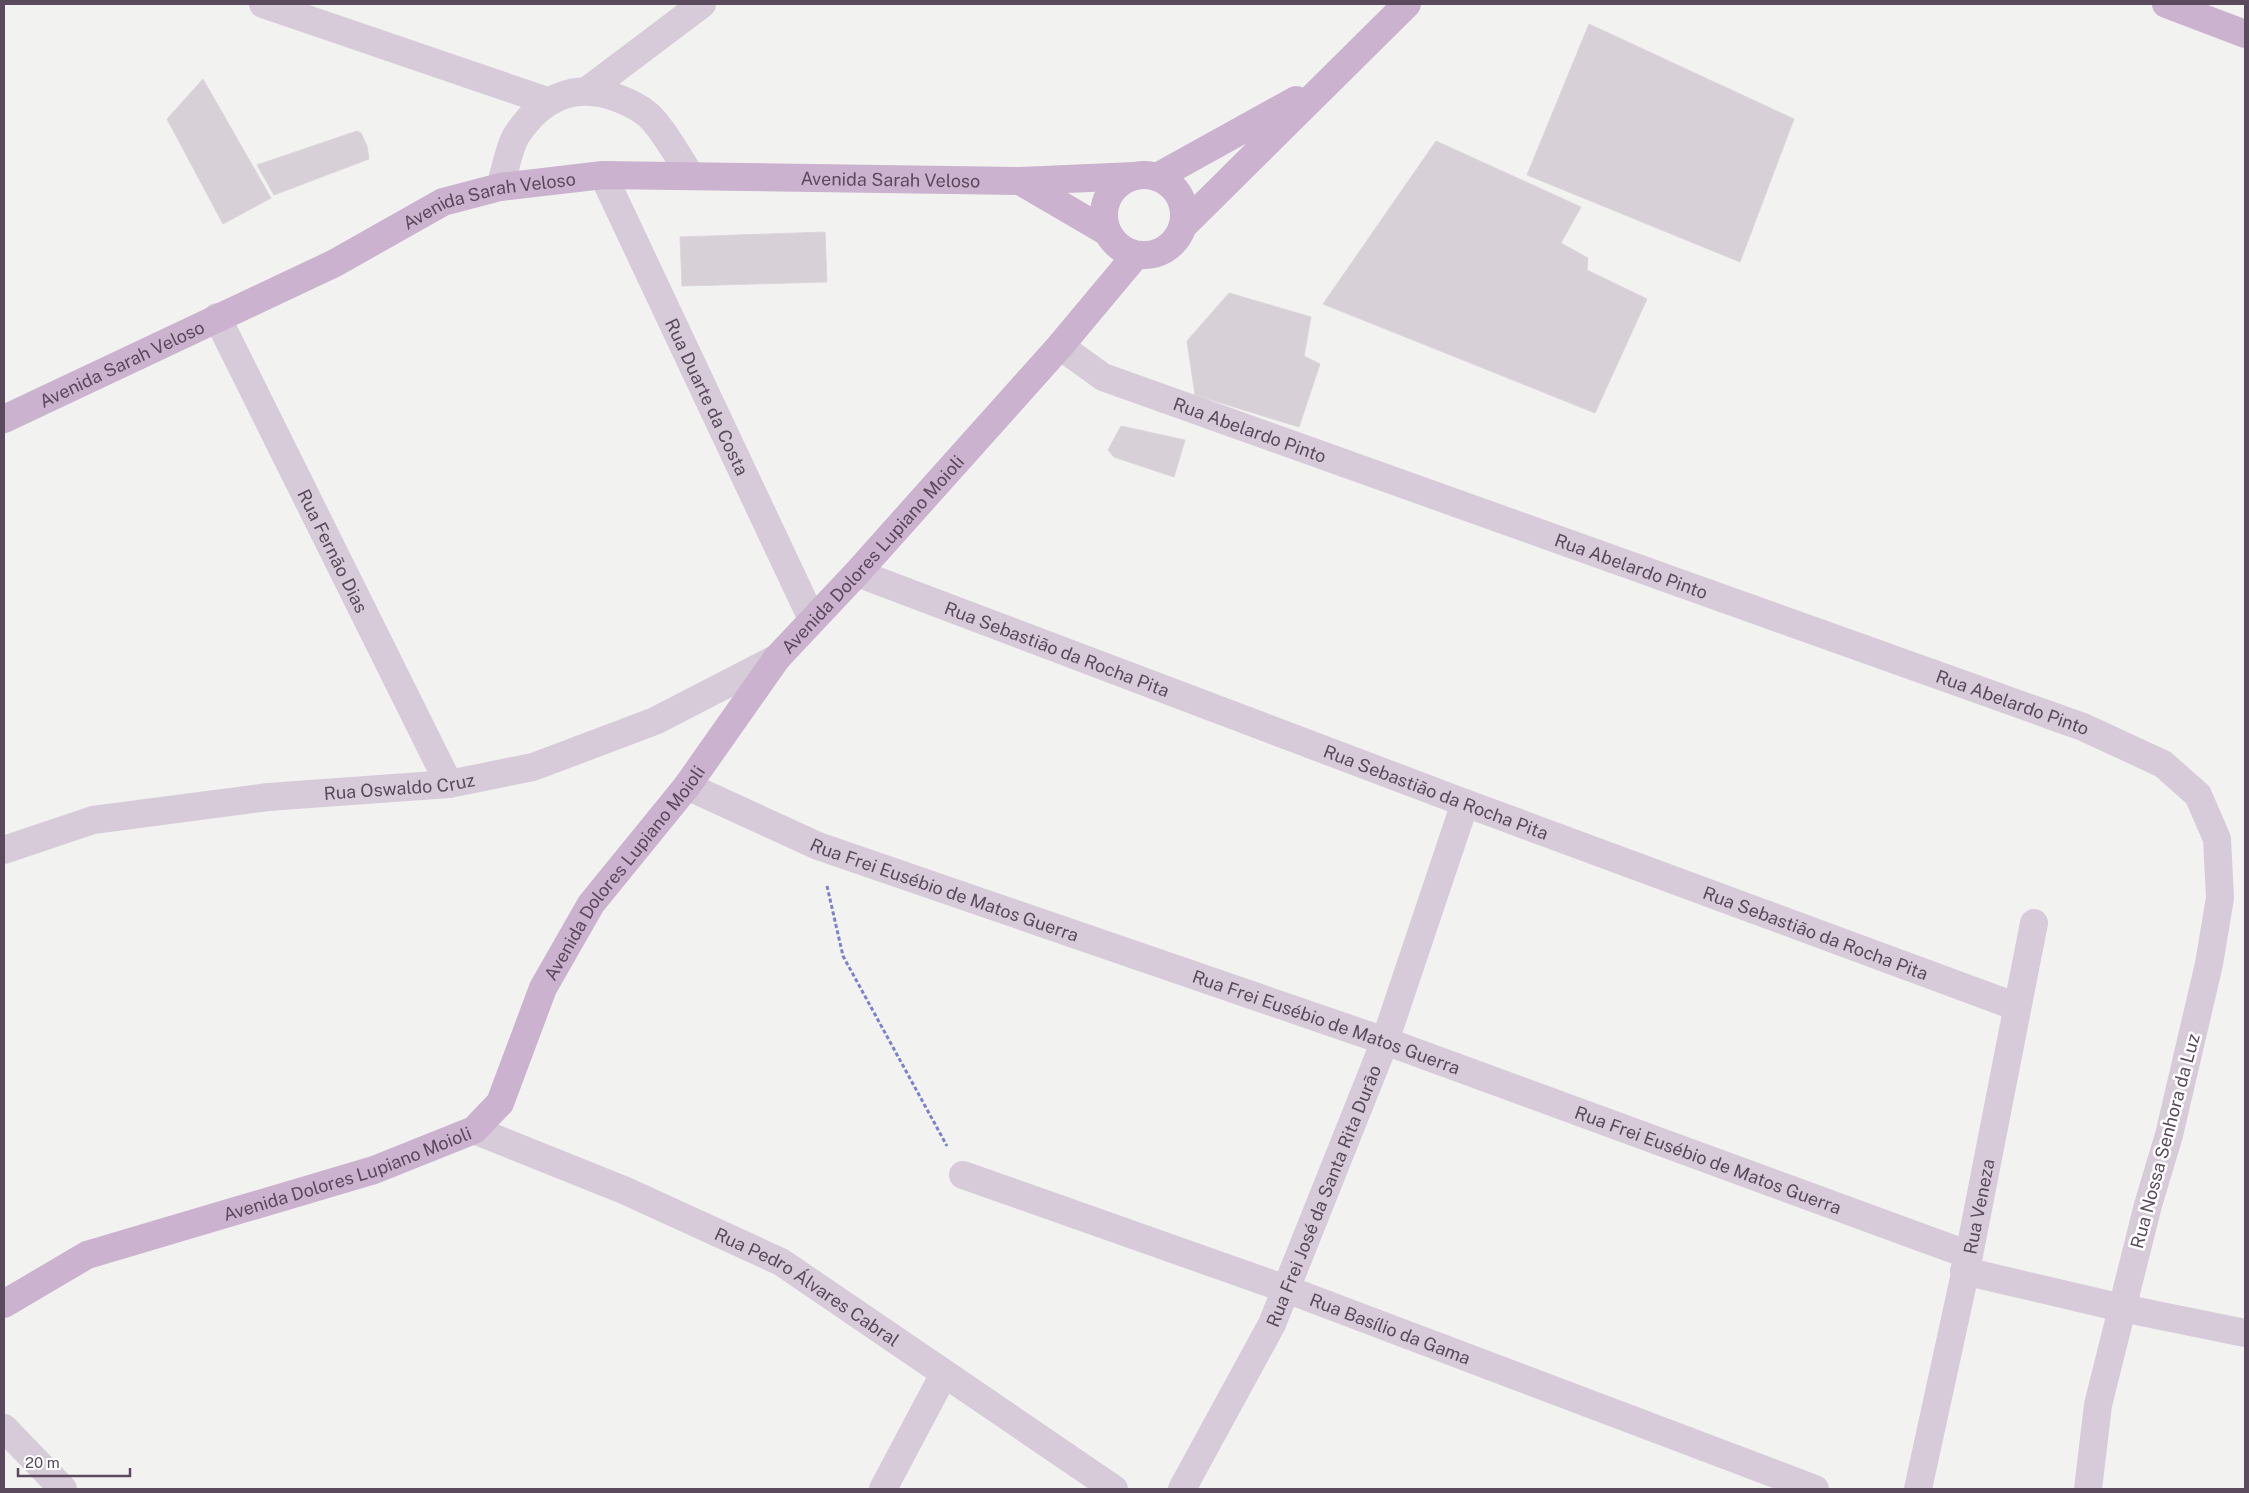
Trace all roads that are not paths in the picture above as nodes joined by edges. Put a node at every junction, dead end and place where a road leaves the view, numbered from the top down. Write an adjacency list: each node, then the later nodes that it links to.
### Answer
1 (262, 4): 8 (street)
2 (702, 4): 7 (street)
3 (1407, 4): 6 (main road, Avenida Sarah Veloso)
4 (2166, 4): 5 (main road)
5 (2245, 34)
6 (1324, 85): 11 (main road, Avenida Sarah Veloso); 14 (main road, Avenida Sarah Veloso)
7 (588, 90): 8 (street); 10 (street)
8 (548, 102): 13 (street)
9 (603, 175): 10 (main road, Avenida Sarah Veloso); 13 (main road, Avenida Sarah Veloso); 21 (street, Rua Duarte da Costa)
10 (690, 175): 12 (main road, Avenida Sarah Veloso)
11 (1146, 176): 12 (main road, Avenida Sarah Veloso); 14 (main road); 15 (main road)
12 (1020, 181): 15 (main road, Avenida Sarah Veloso)
13 (500, 187): 17 (main road, Avenida Sarah Veloso)
14 (1182, 226): 16 (main road)
15 (1107, 232): 16 (main road)
16 (1136, 255): 18 (main road, Avenida Dolores Lupiano Moioli)
17 (217, 317): 19 (main road, Avenida Sarah Veloso); 23 (street, Rua Fernão Dias)
18 (1060, 346): 20 (main road, Avenida Dolores Lupiano Moioli); 25 (street, Rua Abelardo Pinto)
19 (4, 419)
20 (857, 573): 21 (main road, Avenida Dolores Lupiano Moioli); 26 (street, Rua Sebastião da Rocha Pita)
21 (812, 619): 22 (main road, Avenida Dolores Lupiano Moioli)
22 (776, 658): 23 (street, Rua Oswaldo Cruz); 24 (main road, Avenida Dolores Lupiano Moioli)
23 (449, 784): 27 (street, Rua Oswaldo Cruz)
24 (687, 786): 30 (street, Rua Frei Eusébio de Matos Guerra); 31 (main road, Avenida Dolores Lupiano Moioli)
25 (2198, 795): 36 (street, Rua Nossa Senhora da Luz)
26 (1464, 803): 29 (street, Rua Sebastião da Rocha Pita); 30 (street, Rua Frei José da Santa Rita Durão)
27 (4, 850)
28 (2034, 923): 29 (street, Rua Veneza)
29 (2017, 1007): 33 (street, Rua Veneza)
30 (1385, 1040): 33 (street, Rua Frei Eusébio de Matos Guerra); 34 (street, Rua Frei José da Santa Rita Durão)
31 (474, 1130): 35 (main road, Avenida Dolores Lupiano Moioli); 38 (street, Rua Pedro Álvares Cabral)
32 (963, 1175): 34 (street, Rua Basílio da Gama)
33 (1967, 1263): 36 (street, Rua Frei Eusébio de Matos Guerra); 45 (street, Rua Veneza)
34 (1286, 1289): 43 (street, Rua Frei José da Santa Rita Durão); 44 (street, Rua Basílio da Gama)
35 (4, 1304)
36 (2122, 1308): 37 (street, Rua Frei Eusébio de Matos Guerra); 46 (street, Rua Nossa Senhora da Luz)
37 (2245, 1333)
38 (944, 1374): 41 (street); 42 (street, Rua Pedro Álvares Cabral)
39 (4, 1428): 40 (street)
40 (63, 1489)
41 (883, 1489)
42 (1114, 1489)
43 (1182, 1489)
44 (1815, 1489)
45 (1918, 1489)
46 (2088, 1489)

